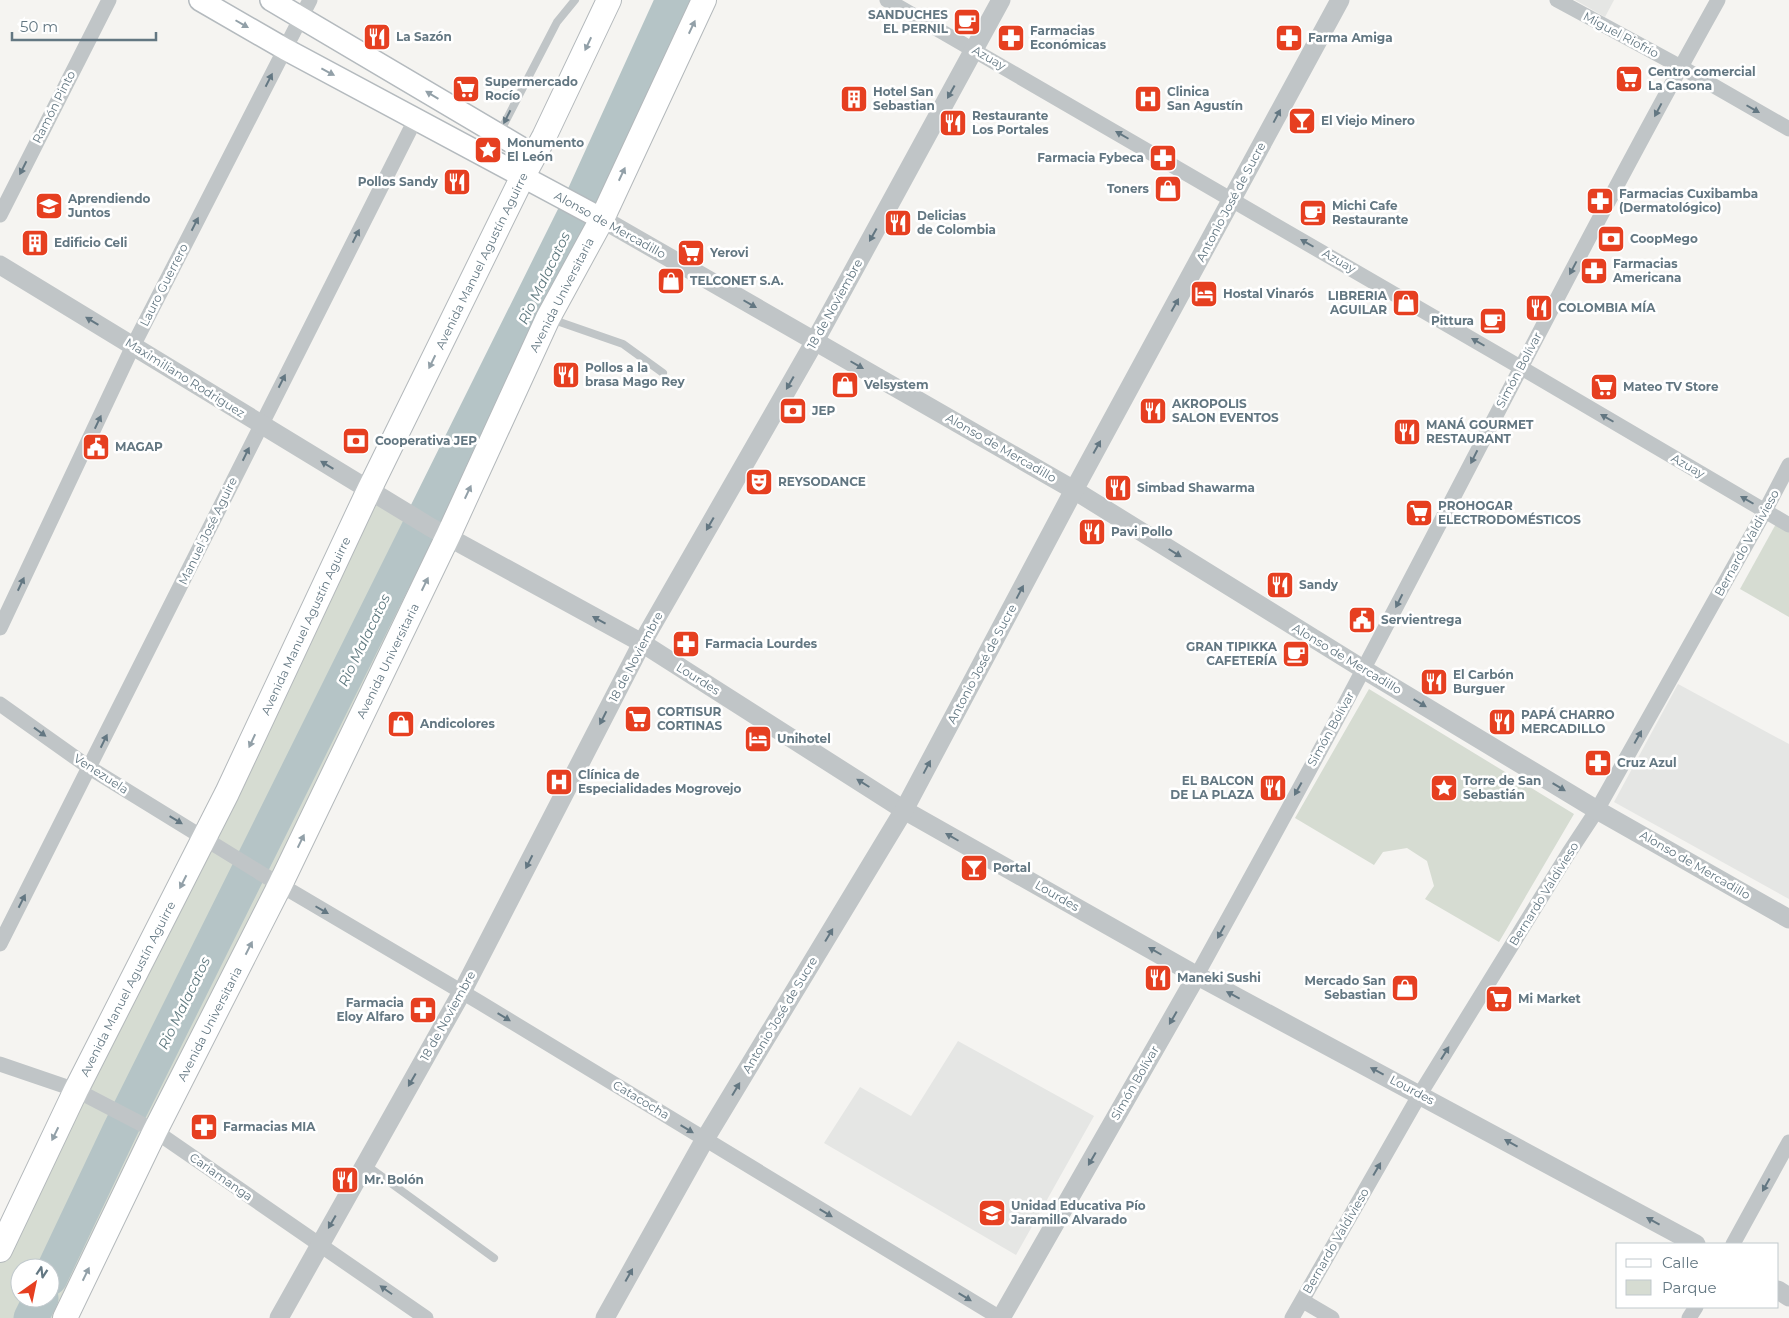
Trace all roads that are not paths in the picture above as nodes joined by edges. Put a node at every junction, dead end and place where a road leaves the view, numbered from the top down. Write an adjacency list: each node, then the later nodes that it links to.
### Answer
1 (109, 0): 25 (street, Ramón Pinto, one-way to 25)
2 (200, 0): 13 (main road, Alonso de Mercadillo, one-way to 13)
3 (271, 0): 12 (main road)
4 (576, 0): 19 (lane, one-way to 19)
5 (609, 0): 21 (main road, Avenida Manuel Agustín Aguirre, one-way to 21)
6 (704, 0): 24 (main road, Avenida Universitaria, one-way to 6)
7 (887, 0): 14 (street, Azuay)
8 (1001, 0): 14 (street, 18 de Noviembre)
9 (1340, 0): 23 (street, Antonio José de Sucre, one-way to 9)
10 (1557, 0): 15 (street, Miguel Riofrío)
11 (1718, 0): 15 (street, Simón Bolívar)
12 (305, 9): 13 (street, Lauro Guerrero); 16 (main road, one-way to 12)
13 (285, 49): 17 (main road, Alonso de Mercadillo, one-way to 17); 29 (street, Lauro Guerrero, one-way to 13)
14 (975, 50): 23 (street, Azuay, one-way to 14); 28 (street, 18 de Noviembre, one-way to 28)
15 (1681, 67): 18 (street, Miguel Riofrío, one-way to 18); 30 (street, Simón Bolívar, one-way to 30)
16 (463, 114): 19 (main road); 20 (main road)
17 (416, 118): 20 (main road, Alonso de Mercadillo); 32 (street, Manuel José Aguire, one-way to 17)
18 (1789, 129)
19 (499, 134): 21 (main road)
20 (452, 137): 22 (main road, Alonso de Mercadillo)
21 (534, 156): 22 (main road, Avenida Manuel Agustín Aguirre)
22 (528, 179): 24 (main road, Alonso de Mercadillo); 35 (main road, Avenida Manuel Agustín Aguirre, one-way to 35)
23 (1232, 200): 30 (street, Azuay, one-way to 23); 34 (street, Antonio José de Sucre, one-way to 23)
24 (593, 214): 27 (main road, Avenida Universitaria); 28 (street, Alonso de Mercadillo, one-way to 28)
25 (0, 215)
26 (0, 265): 29 (street, Maximiliano Rodriguez, one-way to 26)
27 (548, 318): 31 (lane); 38 (main road, Avenida Universitaria, one-way to 27)
28 (815, 341): 34 (street, Alonso de Mercadillo, one-way to 34); 40 (street, 18 de Noviembre, one-way to 40)
29 (133, 346): 32 (street, Maximiliano Rodriguez); 39 (street, Lauro Guerrero, one-way to 29)
30 (1520, 367): 36 (street, Azuay, one-way to 30); 41 (street, Simón Bolívar, one-way to 41)
31 (663, 373)
32 (260, 425): 35 (street, Maximiliano Rodriguez, one-way to 32); 43 (street, Manuel José Aguire, one-way to 32)
33 (1789, 466): 36 (street, Bernardo Valdivieso)
34 (1074, 490): 41 (street, Alonso de Mercadillo, one-way to 41); 44 (street, Antonio José de Sucre, one-way to 34)
35 (379, 496): 38 (street, Maximiliano Rodriguez); 46 (main road, Avenida Manuel Agustín Aguirre, one-way to 46)
36 (1766, 511): 37 (street, Azuay); 45 (street, Bernardo Valdivieso, one-way to 36)
37 (1789, 525)
38 (439, 532): 40 (street, Lourdes, one-way to 38); 47 (main road, Avenida Universitaria, one-way to 38)
39 (0, 628)
40 (642, 643): 44 (street, Lourdes, one-way to 40); 51 (street, 18 de Noviembre, one-way to 51)
41 (1364, 669): 45 (street, Alonso de Mercadillo, one-way to 45); 50 (street, Simón Bolívar, one-way to 50)
42 (0, 704): 43 (street, Venezuela, one-way to 43)
43 (90, 768): 46 (street, Venezuela, one-way to 46); 49 (street, Manuel José Aguire, one-way to 43)
44 (904, 810): 50 (street, Lourdes, one-way to 44); 56 (street, Antonio José de Sucre, one-way to 44)
45 (1597, 810): 48 (street, Alonso de Mercadillo); 54 (street, Bernardo Valdivieso, one-way to 45)
46 (211, 843): 47 (street, Venezuela); 53 (main road, Avenida Manuel Agustín Aguirre, one-way to 53)
47 (271, 880): 51 (street, Catacocha, one-way to 51); 55 (main road, Avenida Universitaria, one-way to 47)
48 (1789, 919)
49 (0, 944)
50 (1197, 975): 54 (street, Lourdes, one-way to 50); 69 (street, Simón Bolívar, one-way to 69)
51 (462, 992): 56 (street, Catacocha, one-way to 56); 58 (street, 18 de Noviembre, one-way to 58)
52 (0, 1064): 53 (street, Cariamanga)
53 (83, 1093): 55 (street, Cariamanga); 62 (main road, Avenida Manuel Agustín Aguirre, one-way to 62)
54 (1420, 1094): 59 (street, Lourdes, one-way to 54); 64 (street, Bernardo Valdivieso, one-way to 54)
55 (147, 1127): 61 (street, Cariamanga); 65 (main road, Avenida Universitaria, one-way to 55)
56 (705, 1140): 68 (street, Antonio José de Sucre, one-way to 56); 69 (street, Catacocha, one-way to 69)
57 (1789, 1142): 60 (street, one-way to 60)
58 (364, 1164): 61 (street, 18 de Noviembre, one-way to 61); 63 (lane)
59 (1694, 1243)
60 (1734, 1243)
61 (319, 1244): 66 (street, 18 de Noviembre); 67 (street, Cariamanga, one-way to 61)
62 (1, 1245)
63 (494, 1258)
64 (1303, 1301): 70 (street, Bernardo Valdivieso); 71 (street)
65 (65, 1318)
66 (279, 1318)
67 (426, 1318)
68 (605, 1318)
69 (1000, 1318)
70 (1292, 1318)
71 (1332, 1318)

